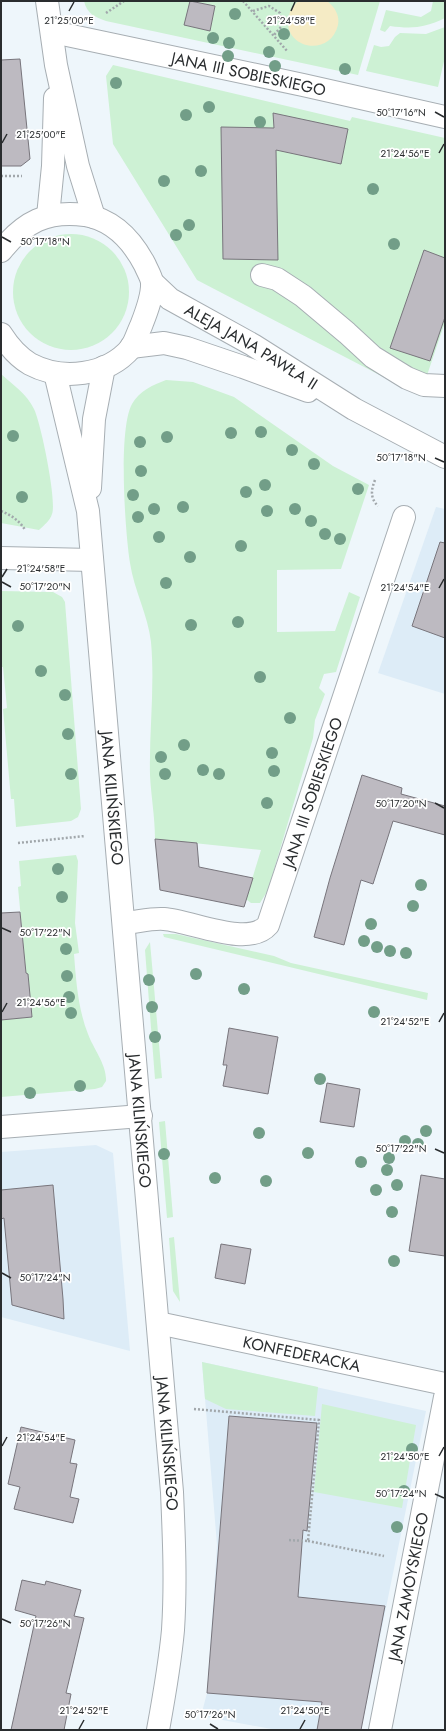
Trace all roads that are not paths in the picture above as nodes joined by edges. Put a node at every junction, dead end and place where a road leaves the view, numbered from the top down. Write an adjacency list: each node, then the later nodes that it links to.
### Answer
1 (48, 1): 2 (street)
2 (53, 32): 3 (street); 4 (street, JANA III SOBIESKIEGO)
3 (56, 65): 5 (street); 6 (street)
4 (445, 117)
5 (48, 216): 6 (street); 7 (street)
6 (94, 217): 9 (street)
7 (1, 251)
8 (262, 275): 14 (street)
9 (152, 282): 11 (street); 15 (street, ALEJA JANA PAWŁA II)
10 (1, 334): 13 (street)
11 (132, 347): 12 (street); 15 (street, ALEJA JANA PAWŁA II)
12 (104, 367): 13 (street); 17 (street, JANA KILIŃSKIEGO)
13 (55, 373): 17 (street, JANA KILIŃSKIEGO)
14 (445, 386)
15 (354, 409): 16 (street, ALEJA JANA PAWŁA II)
16 (445, 457)
17 (88, 511): 20 (street, JANA KILIŃSKIEGO)
18 (404, 517): 21 (street, JANA III SOBIESKIEGO)
19 (1, 558): 20 (street)
20 (92, 560): 21 (street, JANA KILIŃSKIEGO)
21 (124, 923): 22 (street, JANA KILIŃSKIEGO)
22 (141, 1116): 23 (street); 24 (street, JANA KILIŃSKIEGO)
23 (1, 1127)
24 (158, 1323): 25 (street, KONFEDERACKA); 27 (street, JANA KILIŃSKIEGO)
25 (445, 1384)
26 (445, 1397): 28 (street, JANA ZAMOYSKIEGO)
27 (158, 1730)
28 (380, 1730)

